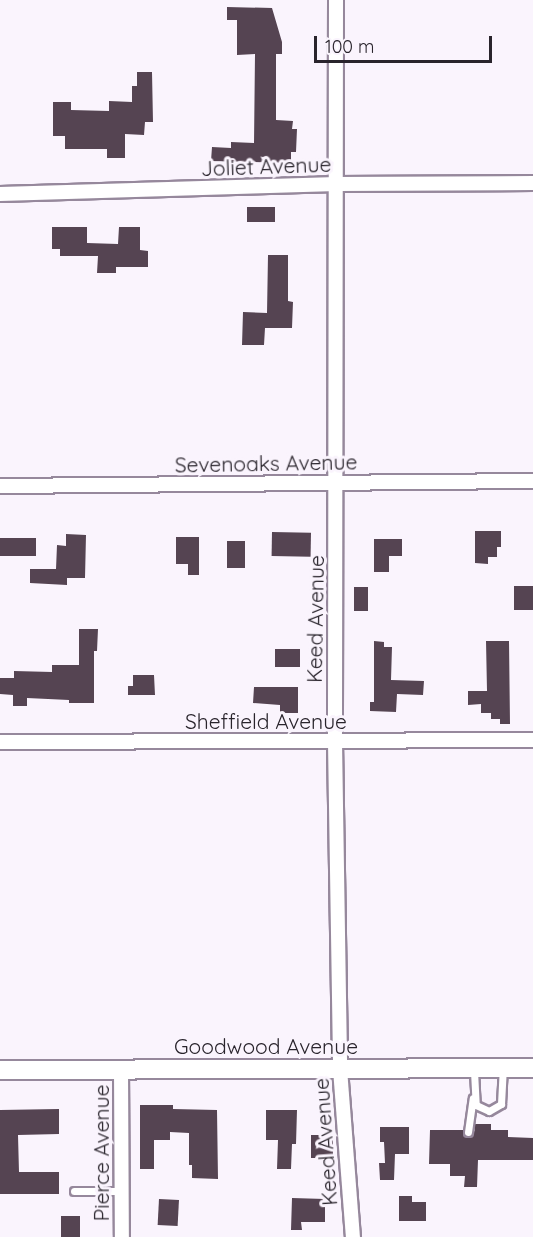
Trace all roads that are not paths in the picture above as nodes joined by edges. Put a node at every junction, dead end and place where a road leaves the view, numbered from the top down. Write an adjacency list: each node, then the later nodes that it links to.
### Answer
1 (336, 0): 3 (street, Keed Avenue)
2 (533, 183): 3 (street, Joliet Avenue)
3 (336, 184): 4 (street, Joliet Avenue); 6 (street, Keed Avenue)
4 (0, 194)
5 (533, 481): 6 (street, Sevenoaks Avenue)
6 (338, 483): 7 (street, Sevenoaks Avenue); 10 (street, Keed Avenue)
7 (0, 486)
8 (533, 740): 10 (street, Sheffield Avenue)
9 (0, 742): 10 (street, Sheffield Avenue)
10 (335, 742): 15 (street, Keed Avenue)
11 (474, 1068): 12 (street, Goodwood Avenue); 15 (street, Goodwood Avenue); 17 (lane)
12 (503, 1068): 13 (street, Goodwood Avenue); 17 (lane)
13 (533, 1068)
14 (121, 1069): 15 (street, Goodwood Avenue); 16 (street, Goodwood Avenue); 20 (street, Pierce Avenue)
15 (340, 1069): 22 (street, Keed Avenue)
16 (0, 1070)
17 (474, 1095): 18 (lane)
18 (468, 1132)
19 (74, 1191): 20 (lane)
20 (122, 1191): 21 (street, Pierce Avenue)
21 (122, 1237)
22 (353, 1237)

